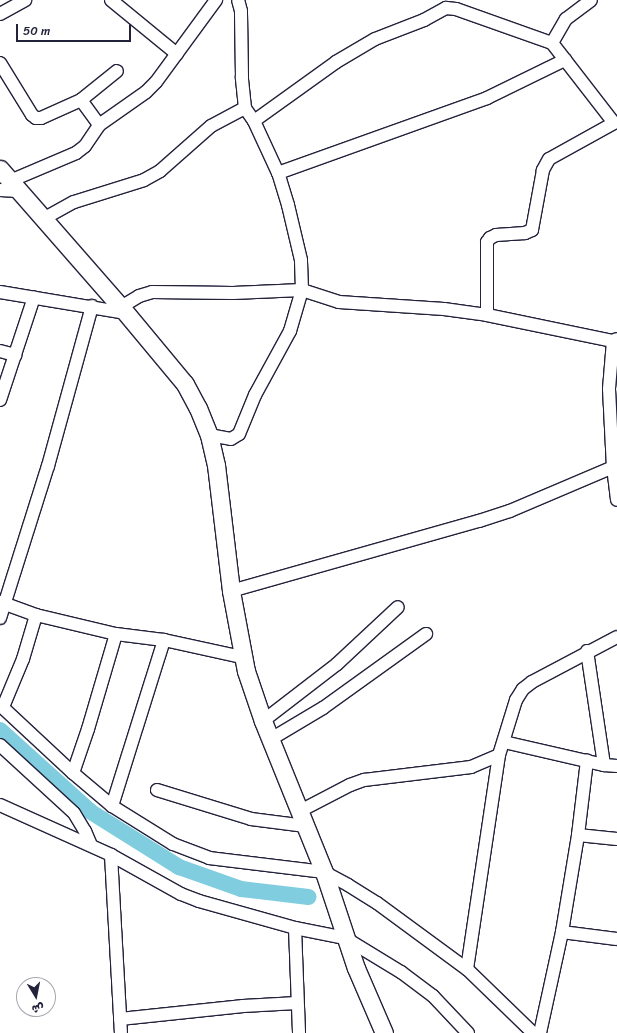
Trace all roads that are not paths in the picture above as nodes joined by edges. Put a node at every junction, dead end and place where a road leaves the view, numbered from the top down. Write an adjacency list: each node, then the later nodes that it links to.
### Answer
1 (25, 0): 7 (street)
2 (111, 0): 9 (street)
3 (216, 0): 9 (street)
4 (238, 0): 14 (street)
5 (591, 0): 8 (street)
6 (455, 4): 8 (street); 15 (street)
7 (0, 14)
8 (552, 43): 10 (street)
9 (177, 54): 16 (street)
10 (565, 60): 17 (street); 25 (street)
11 (2, 70): 13 (street)
12 (117, 71): 13 (street)
13 (81, 100): 16 (street)
14 (245, 108): 15 (street); 19 (street)
15 (254, 121): 17 (street)
16 (99, 125): 18 (street)
17 (278, 173): 20 (street)
18 (7, 183): 19 (main road)
19 (43, 219): 24 (main road)
20 (302, 290): 24 (street); 25 (street); 31 (street)
21 (0, 292): 22 (street)
22 (34, 297): 23 (street); 28 (street)
23 (92, 306): 24 (street); 35 (street)
24 (124, 310): 31 (main road)
25 (487, 315): 26 (street)
26 (615, 340): 29 (street)
27 (0, 351): 28 (street)
28 (15, 355): 30 (street)
29 (613, 390): 32 (street)
30 (0, 400)
31 (209, 435): 34 (main road)
32 (615, 475): 33 (street); 34 (street)
33 (617, 500)
34 (231, 591): 44 (main road)
35 (2, 603): 37 (street); 38 (street)
36 (398, 607): 46 (street)
37 (36, 615): 39 (street); 45 (street)
38 (0, 618)
39 (116, 634): 42 (street); 54 (street)
40 (426, 634): 47 (street)
41 (617, 636): 43 (street)
42 (164, 640): 44 (street); 57 (street)
43 (587, 651): 48 (street); 52 (street)
44 (242, 657): 46 (main road)
45 (1, 706): 54 (street)
46 (263, 721): 47 (main road)
47 (271, 739): 58 (main road)
48 (504, 742): 50 (street); 51 (street)
49 (0, 745): 61 (street)
50 (499, 755): 58 (street); 68 (street)
51 (587, 761): 52 (street); 59 (street)
52 (604, 765): 53 (street)
53 (617, 766)
54 (73, 773): 57 (street)
55 (157, 790): 58 (street)
56 (0, 806): 61 (street)
57 (112, 806): 63 (street)
58 (303, 818): 63 (main road)
59 (578, 835): 60 (street); 65 (street)
60 (617, 839)
61 (91, 845): 62 (street)
62 (111, 855): 64 (street); 70 (street)
63 (324, 872): 66 (main road); 68 (street)
64 (295, 928): 66 (street); 69 (street)
65 (562, 932): 67 (street); 76 (street)
66 (346, 938): 73 (main road); 74 (street)
67 (617, 938)
68 (467, 969): 75 (street)
69 (297, 1003): 70 (street); 72 (street)
70 (120, 1019): 71 (street)
71 (121, 1033)
72 (299, 1033)
73 (384, 1033)
74 (468, 1033)
75 (533, 1033)
76 (540, 1033)

